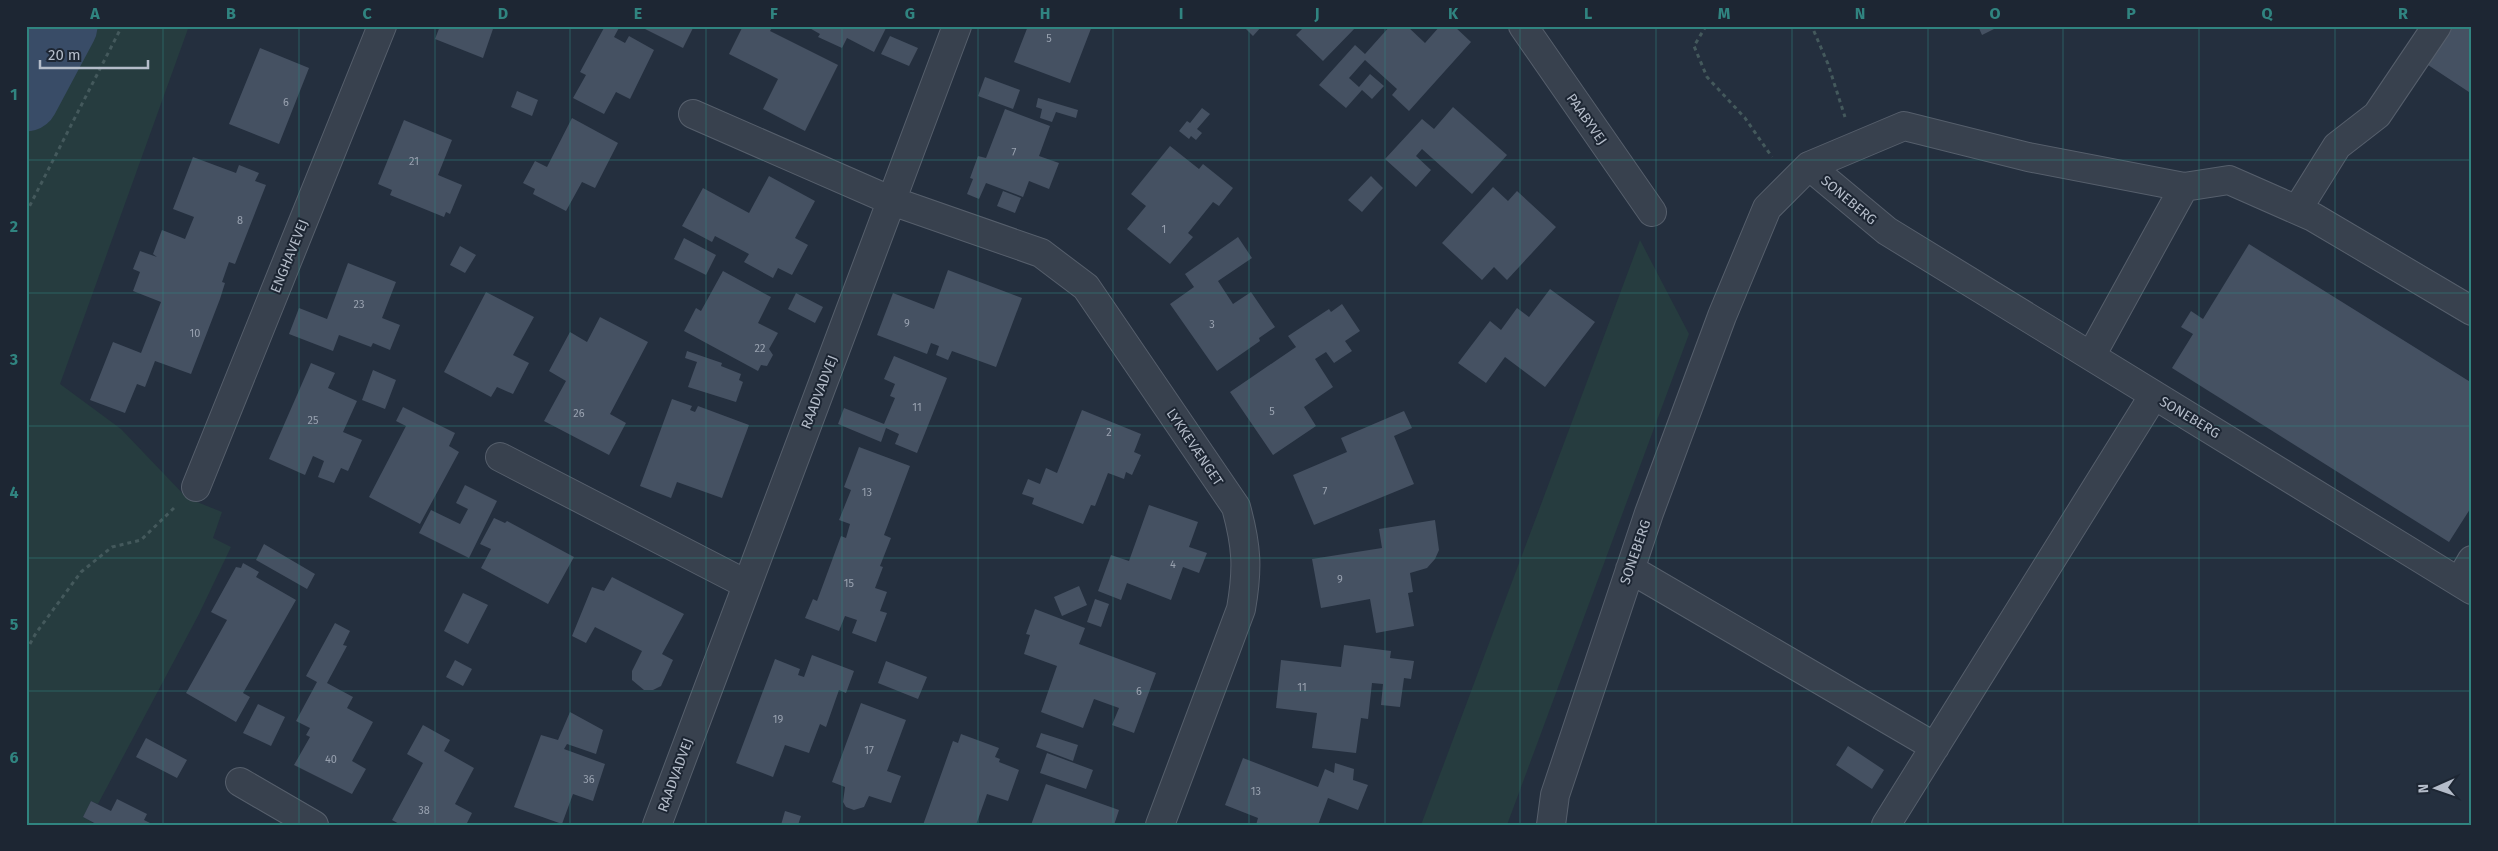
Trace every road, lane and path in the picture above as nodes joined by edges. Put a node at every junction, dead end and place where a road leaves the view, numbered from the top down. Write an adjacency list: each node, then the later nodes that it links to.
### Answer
1 (122, 26): 15 (path)
2 (382, 26): 20 (street, ENGHAVEVEJ)
3 (957, 26): 12 (street, RAADVADVEJ)
4 (1523, 26): 14 (street, PAABYVEJ)
5 (1706, 26): 10 (path)
6 (1808, 26): 9 (path)
7 (2437, 26): 13 (street)
8 (693, 114): 12 (street)
9 (1854, 147): 10 (street); 11 (street)
10 (1800, 175): 17 (street, SONEBERG); 21 (street, SONEBERG)
11 (2184, 187): 13 (street); 17 (street)
12 (892, 201): 23 (street, RAADVADVEJ); 29 (street, LYKKEVÆNGET)
13 (2297, 210): 16 (street)
14 (1652, 212)
15 (26, 213)
16 (2472, 311)
17 (2091, 356): 18 (street, SONEBERG)
18 (2154, 395): 22 (street, SONEBERG); 25 (street)
19 (500, 457): 23 (street)
20 (196, 486): 24 (path)
21 (1630, 569): 25 (street); 30 (street, SONEBERG)
22 (2468, 578)
23 (746, 584): 28 (street, RAADVADVEJ)
24 (26, 651)
25 (1935, 747): 31 (street)
26 (240, 782): 27 (street)
27 (314, 825)
28 (657, 825)
29 (1160, 825)
30 (1551, 825)
31 (1886, 825)

